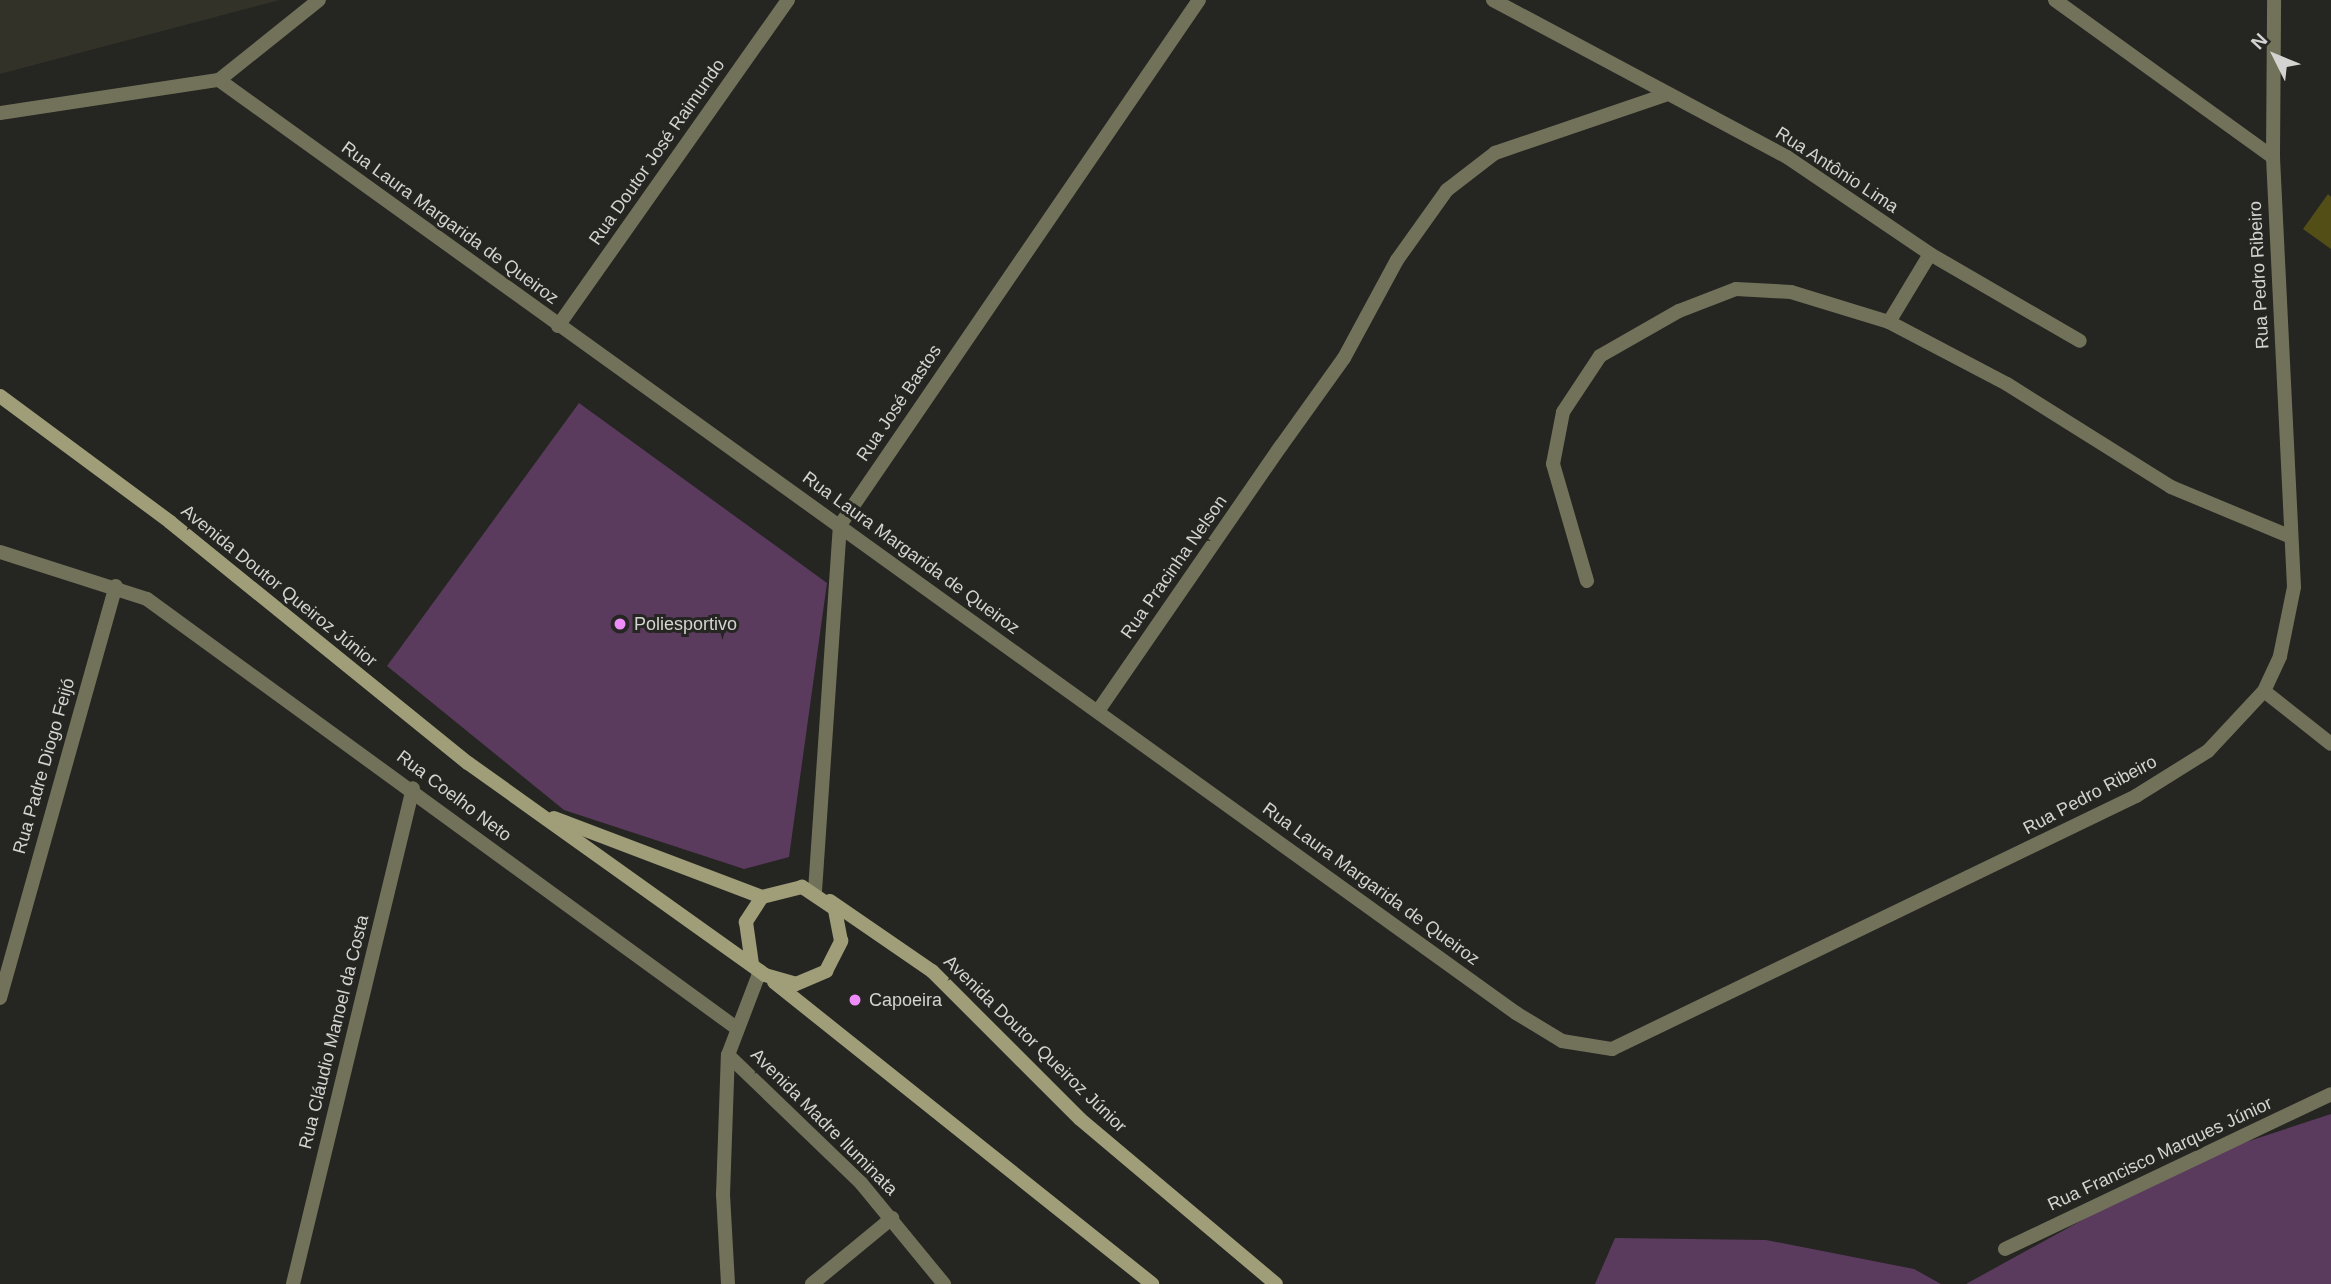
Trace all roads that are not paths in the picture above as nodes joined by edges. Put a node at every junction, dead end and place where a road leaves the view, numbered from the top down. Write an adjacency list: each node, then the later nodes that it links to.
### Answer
1 (320, 0): 7 (street)
2 (788, 0): 13 (street, Rua Doutor José Raimundo)
3 (1199, 0): 16 (street, Rua José Bastos)
4 (1493, 0): 8 (street, Rua Antônio Lima)
5 (2055, 0): 10 (street)
6 (2274, 0): 10 (street, Rua Pedro Ribeiro)
7 (219, 80): 9 (street); 13 (street, Rua Laura Margarida de Queiroz)
8 (1665, 95): 11 (street, Rua Antônio Lima); 22 (street, Rua Pracinha Nelson)
9 (0, 113)
10 (2273, 157): 17 (street, Rua Pedro Ribeiro)
11 (1930, 254): 12 (street); 14 (street, Rua Antônio Lima)
12 (1889, 322): 17 (street); 19 (street)
13 (558, 326): 16 (street, Rua Laura Margarida de Queiroz)
14 (2080, 341)
15 (0, 396): 25 (main road, Avenida Doutor Queiroz Júnior)
16 (840, 525): 22 (street, Rua Laura Margarida de Queiroz); 26 (street)
17 (2291, 537): 21 (street, Rua Pedro Ribeiro)
18 (0, 552): 20 (street, Rua Coelho Neto)
19 (1587, 581)
20 (116, 586): 24 (street, Rua Coelho Neto); 28 (street, Rua Padre Diogo Feijó)
21 (2264, 691): 23 (street); 32 (street, Rua Pedro Ribeiro)
22 (1098, 710): 32 (street, Rua Laura Margarida de Queiroz)
23 (2331, 744)
24 (413, 788): 31 (street, Rua Coelho Neto); 37 (street, Rua Cláudio Manoel da Costa)
25 (532, 810): 27 (main road, Avenida Doutor Queiroz Júnior); 29 (main road, Avenida Doutor Queiroz Júnior)
26 (819, 894): 27 (main road); 29 (main road); 42 (main road, Avenida Doutor Queiroz Júnior)
27 (762, 897): 29 (main road)
28 (5, 952): 30 (street, Rua Padre Diogo Feijó)
29 (759, 970): 31 (street); 41 (main road, Avenida Doutor Queiroz Júnior)
30 (0, 998)
31 (735, 1027): 33 (street)
32 (1586, 1047)
33 (728, 1055): 35 (street, Avenida Madre Iluminata); 38 (street)
34 (2331, 1094): 36 (street, Rua Francisco Marques Júnior)
35 (892, 1218): 39 (street); 40 (street, Avenida Madre Iluminata)
36 (2005, 1249)
37 (293, 1284)
38 (728, 1284)
39 (812, 1284)
40 (944, 1284)
41 (1152, 1284)
42 (1276, 1284)

